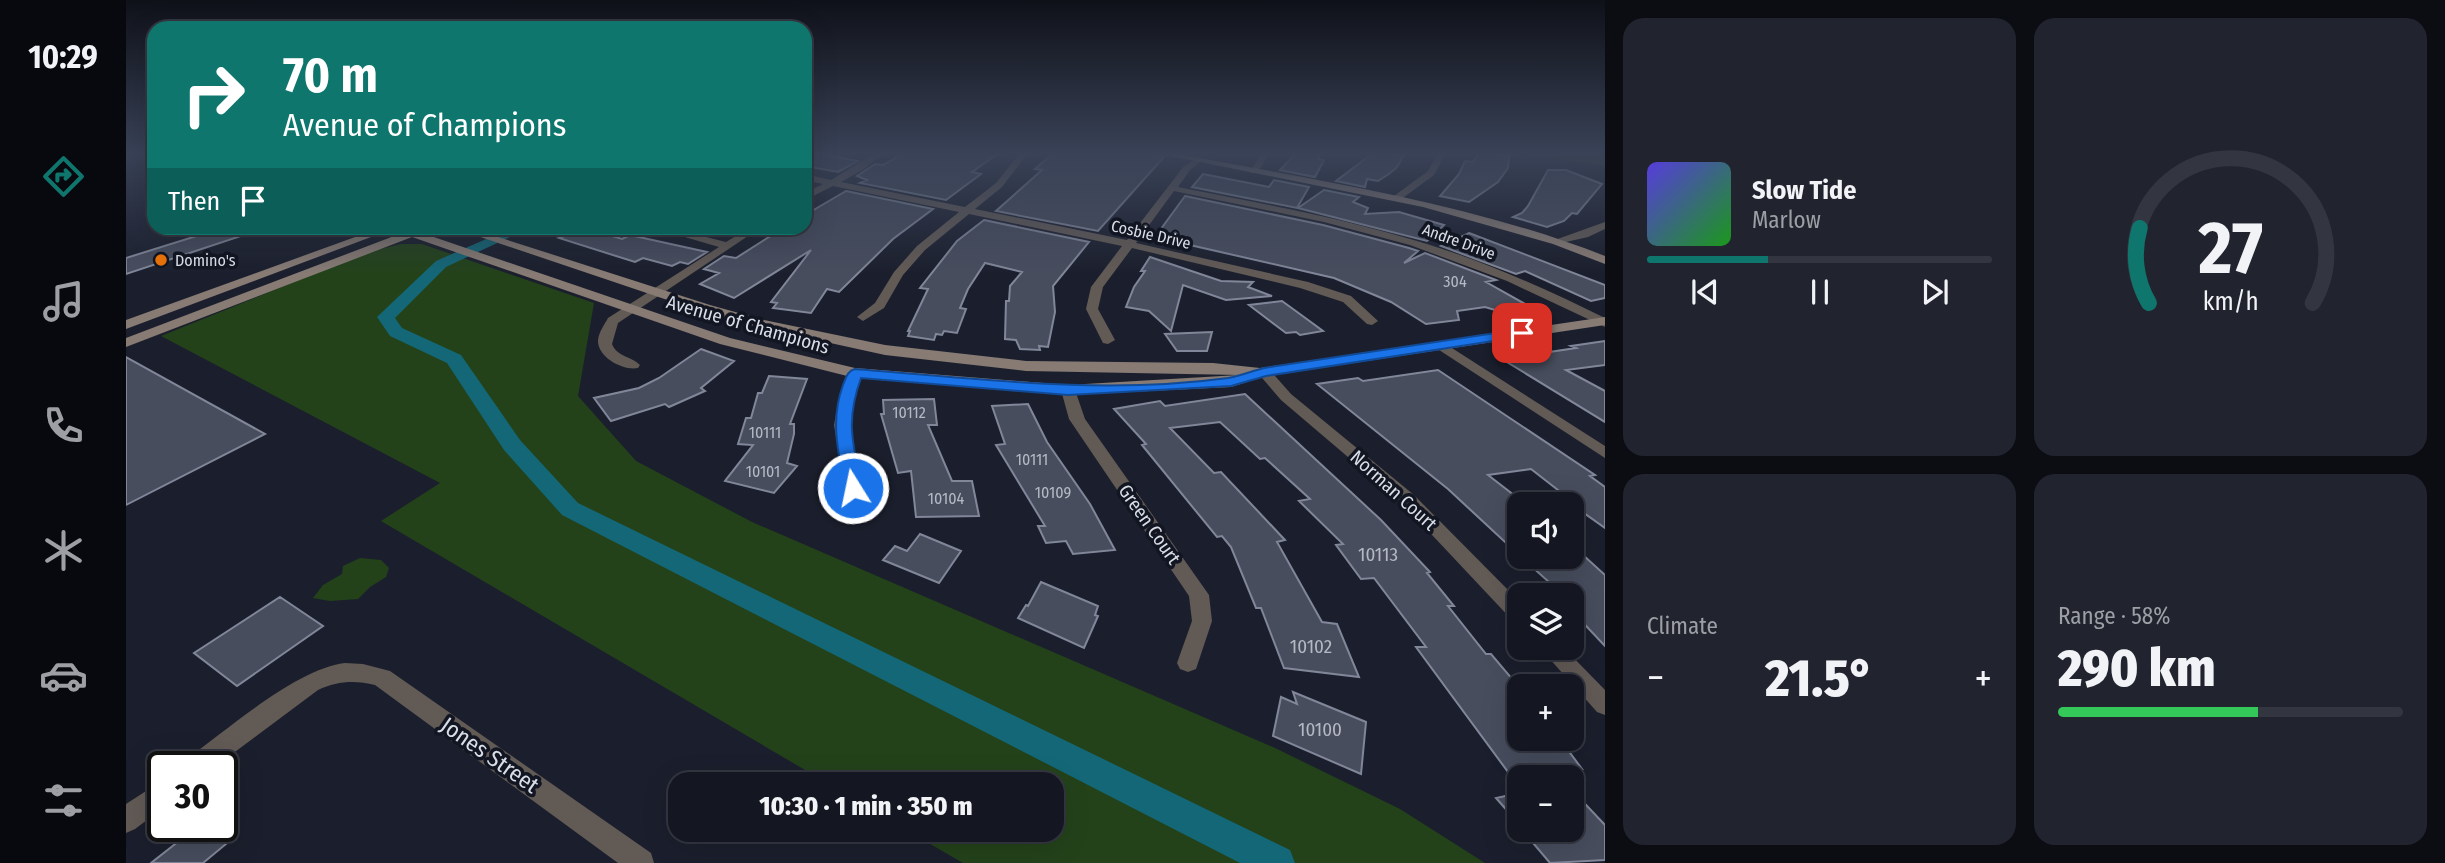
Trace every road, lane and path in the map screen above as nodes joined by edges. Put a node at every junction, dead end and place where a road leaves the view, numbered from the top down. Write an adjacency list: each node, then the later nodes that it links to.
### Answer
1 (887, 193): 8 (street, Cosbie Drive)
2 (989, 193): 8 (street)
3 (1167, 193): 17 (street)
4 (1196, 193): 24 (street, Andre Drive)
5 (1372, 193): 7 (street)
6 (1403, 193): 7 (street)
7 (1397, 198): 16 (street)
8 (968, 210): 17 (street, Cosbie Drive); 22 (street)
9 (1605, 225): 16 (street)
10 (371, 235): 25 (street)
11 (394, 235): 27 (street)
12 (419, 235): 21 (street, Avenue of Champions)
13 (487, 235): 20 (street, Avenue of Champions)
14 (687, 235): 18 (street)
15 (743, 235): 18 (street)
16 (1557, 241): 19 (street)
17 (1128, 244): 23 (street, Cosbie Drive); 26 (street)
18 (726, 245): 20 (street)
19 (1605, 260)
20 (656, 292): 21 (street); 30 (street, Avenue of Champions)
21 (630, 309): 29 (street); 31 (street, Avenue of Champions)
22 (863, 317)
23 (1371, 321)
24 (1604, 322): 28 (street, Avenue of Champions)
25 (126, 325)
26 (1108, 340)
27 (126, 342)
28 (1441, 345): 30 (street, Avenue of Champions); 33 (street)
29 (633, 365)
30 (1264, 372): 32 (street, Avenue of Champions); 35 (street, Norman Court)
31 (855, 373): 32 (street, Avenue of Champions); 34 (street)
32 (1068, 390): 37 (street, Green Court)
33 (1605, 453)
34 (844, 516)
35 (1507, 602)
36 (1562, 660): 38 (street)
37 (1188, 663)
38 (1605, 705)
39 (217, 751): 42 (street, Jones Street)
40 (147, 804): 41 (street)
41 (126, 820)
42 (641, 863)

